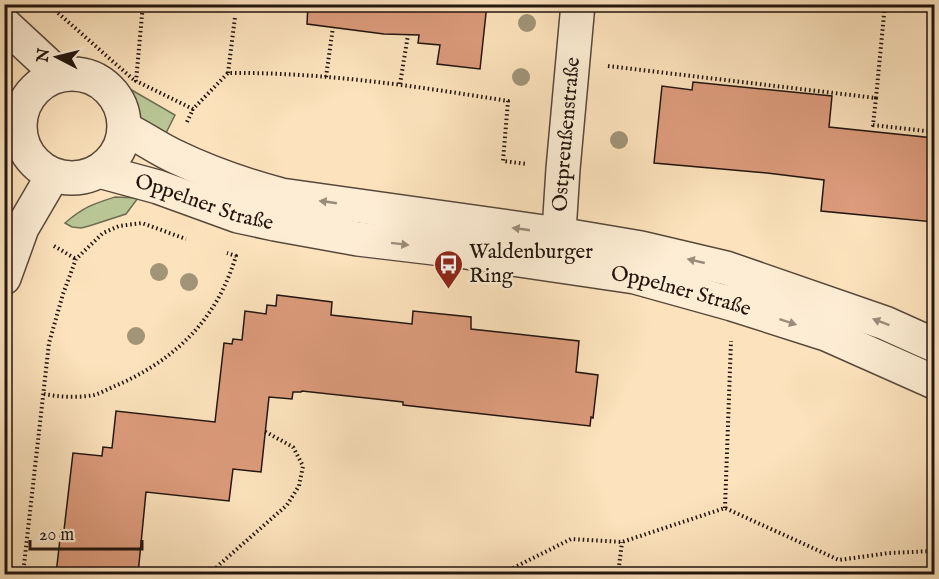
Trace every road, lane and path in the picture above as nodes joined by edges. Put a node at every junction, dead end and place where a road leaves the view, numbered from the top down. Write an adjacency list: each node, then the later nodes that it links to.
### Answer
1 (48, 4): 13 (path)
2 (143, 4): 13 (path)
3 (578, 4): 9 (street, Ostpreußenstraße)
4 (885, 4): 16 (path)
5 (235, 17): 10 (path)
6 (4, 24): 11 (street)
7 (333, 27): 12 (path)
8 (408, 34): 14 (path)
9 (572, 62): 16 (path); 19 (street, Ostpreußenstraße)
10 (228, 73): 12 (path); 13 (path)
11 (59, 75): 15 (street); 17 (street)
12 (326, 77): 14 (path)
13 (136, 81)
14 (400, 84): 19 (path)
15 (14, 96): 21 (street)
16 (876, 98): 18 (path)
17 (125, 129): 20 (street, Oppelner Straße); 23 (street, Oppelner Straße, one-way to 17)
18 (934, 132)
19 (563, 169): 23 (street, Ostpreußenstraße)
20 (99, 171): 21 (street, Oppelner Straße); 23 (street, Oppelner Straße, one-way to 23)
21 (53, 175): 25 (street)
22 (194, 242): 29 (path)
23 (558, 249): 26 (street, Oppelner Straße); 27 (street, Oppelner Straße, one-way to 23)
24 (226, 253): 29 (path)
25 (4, 278)
26 (732, 304): 28 (street, Oppelner Straße, one-way to 28); 31 (path)
27 (934, 345)
28 (934, 382)
29 (44, 394): 34 (path)
30 (264, 431): 35 (path)
31 (725, 508): 32 (path); 33 (path)
32 (622, 542): 36 (path); 37 (path)
33 (934, 550)
34 (23, 574)
35 (210, 574)
36 (501, 574)
37 (618, 574)

